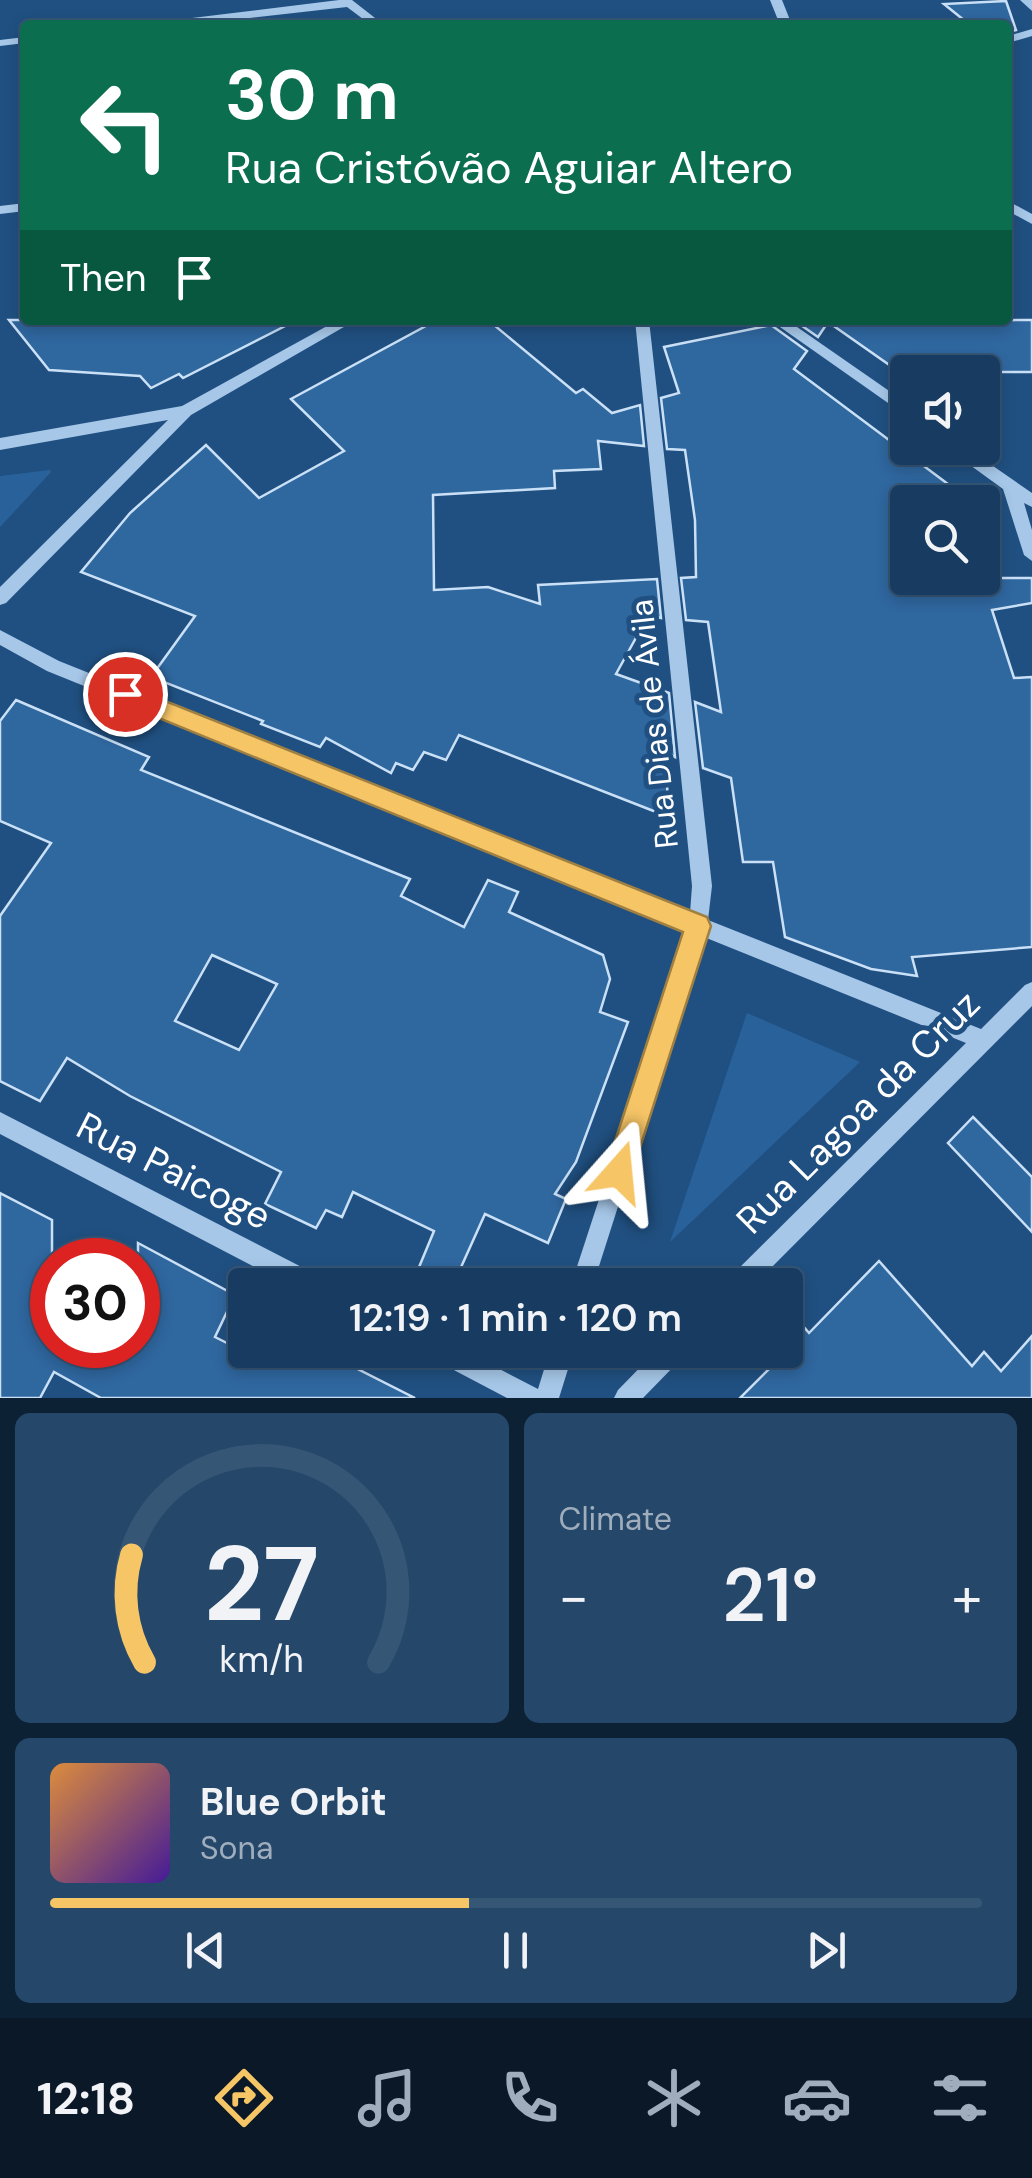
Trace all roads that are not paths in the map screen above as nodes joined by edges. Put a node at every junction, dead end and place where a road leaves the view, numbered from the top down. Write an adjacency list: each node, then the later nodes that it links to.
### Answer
1 (1026, 0): 3 (street)
2 (347, 2): 4 (street); 5 (street)
3 (1032, 8)
4 (199, 20)
5 (371, 20)
6 (341, 325): 10 (street)
7 (643, 325): 18 (street, Rua Dias de Ávila)
8 (784, 325): 9 (street)
9 (890, 399)
10 (186, 411): 11 (street); 16 (street)
11 (0, 444)
12 (981, 465): 13 (street)
13 (1010, 485): 14 (street); 15 (street)
14 (1032, 502)
15 (1032, 555)
16 (0, 598)
17 (0, 637): 18 (street)
18 (698, 926): 20 (street); 23 (street, Rua Dias de Ávila)
19 (1032, 992): 20 (street, Rua Lagoa da Cruz)
20 (982, 1040): 24 (street, Rua Lagoa da Cruz)
21 (0, 1123): 22 (street, Rua Paicoge)
22 (280, 1268)
23 (587, 1268)
24 (755, 1268)
25 (474, 1368): 28 (street)
26 (557, 1368): 29 (street)
27 (656, 1368): 30 (street)
28 (532, 1398)
29 (548, 1398)
30 (626, 1398)

